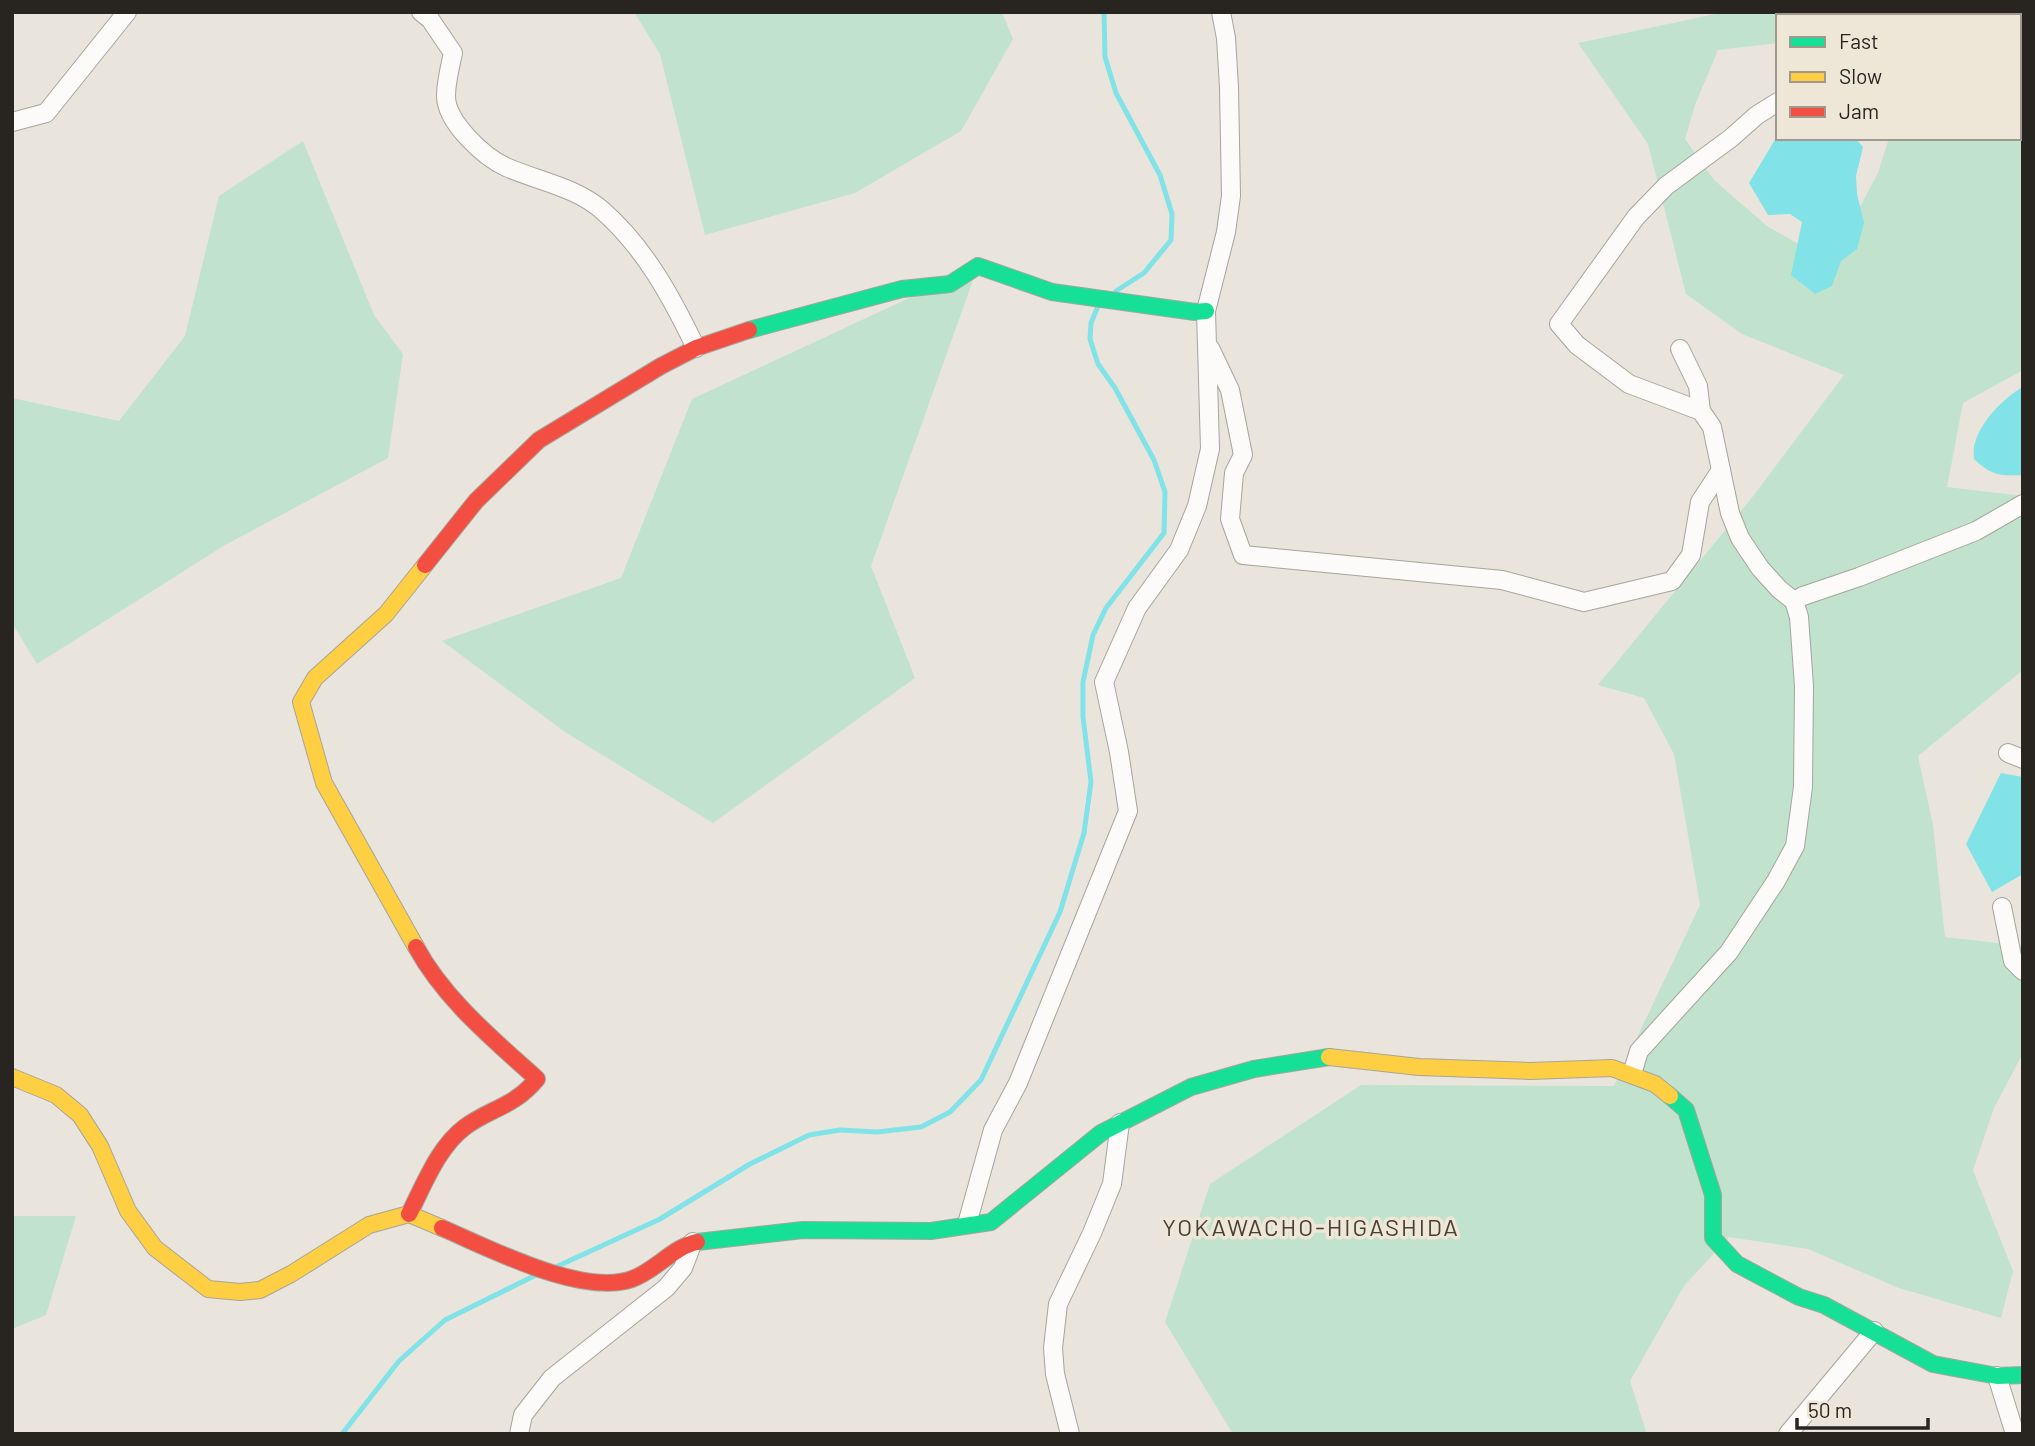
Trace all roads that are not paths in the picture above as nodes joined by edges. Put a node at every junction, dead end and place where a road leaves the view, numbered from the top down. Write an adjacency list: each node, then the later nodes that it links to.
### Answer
1 (127, 12): 5 (street)
2 (421, 12): 8 (street)
3 (1221, 12): 6 (street)
4 (1776, 103): 10 (street)
5 (12, 122)
6 (1206, 311): 7 (street); 8 (street)
7 (1207, 341): 11 (street); 20 (street)
8 (696, 348): 19 (street)
9 (1680, 349): 10 (street)
10 (1701, 411): 11 (street)
11 (1721, 470): 13 (street)
12 (2023, 504): 13 (street)
13 (1794, 601): 16 (street)
14 (2002, 907): 15 (street)
15 (2023, 971)
16 (1632, 1074): 18 (street); 22 (street)
17 (12, 1077): 19 (street)
18 (1120, 1123): 20 (street); 27 (street)
19 (409, 1214): 21 (street)
20 (967, 1224): 21 (street)
21 (693, 1242): 26 (street)
22 (1874, 1331): 24 (street); 25 (street)
23 (2023, 1375): 24 (street)
24 (1997, 1376): 28 (street)
25 (1790, 1433)
26 (520, 1434)
27 (1070, 1434)
28 (2015, 1434)

